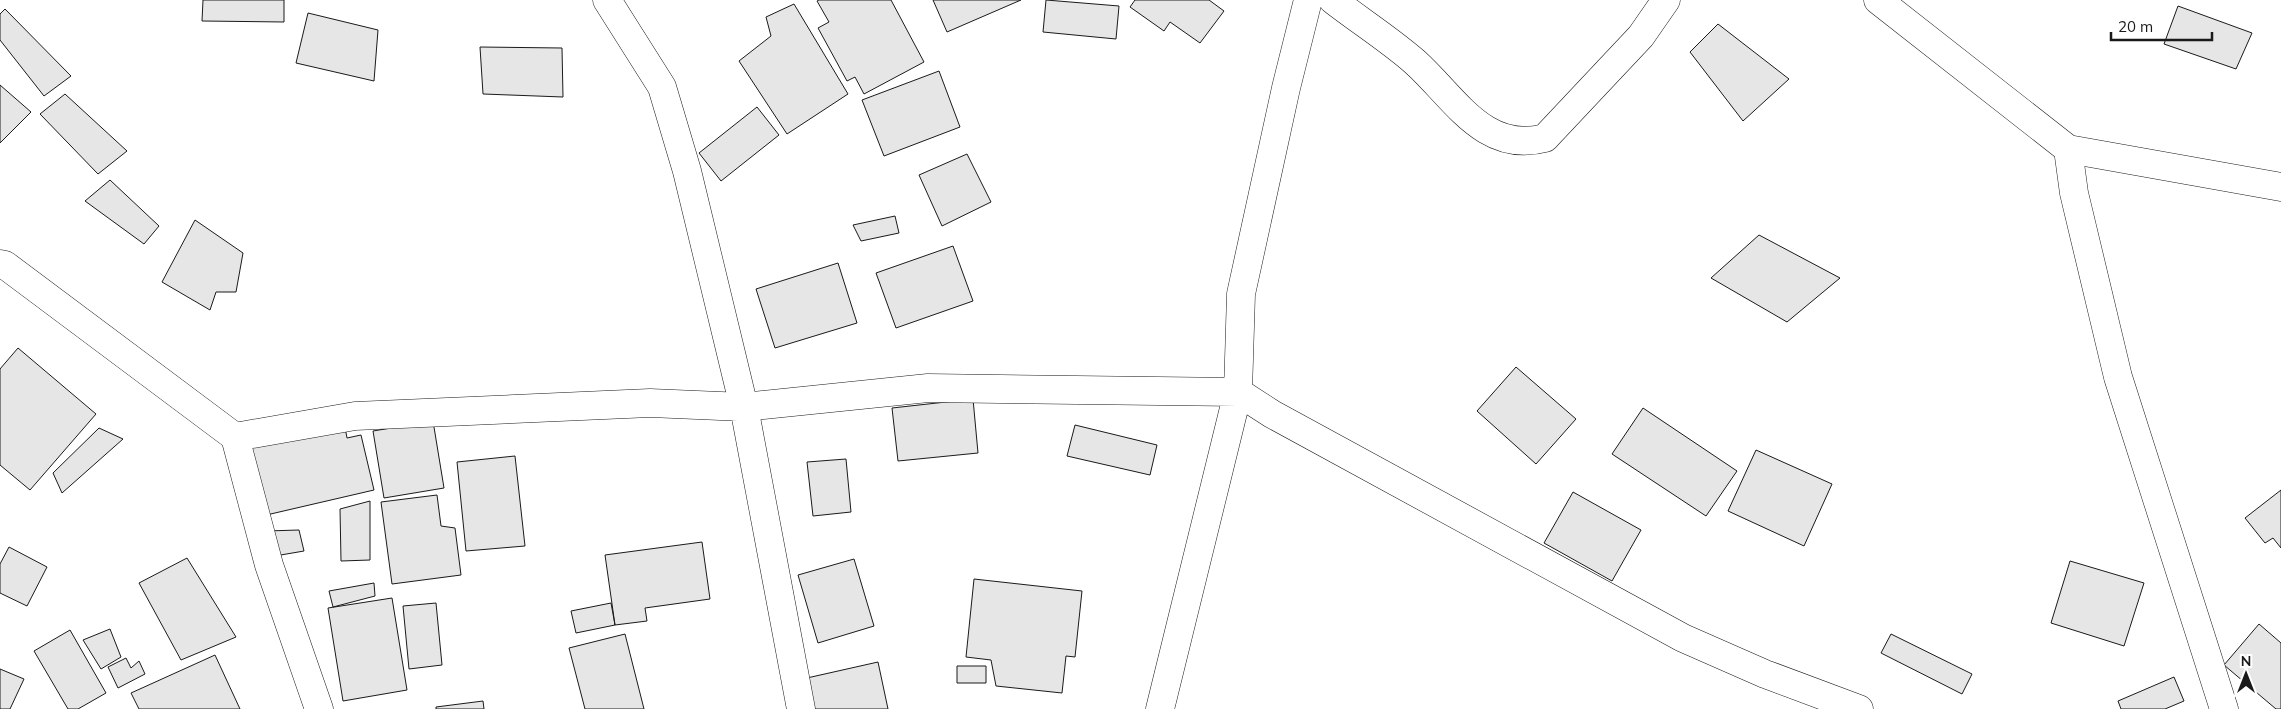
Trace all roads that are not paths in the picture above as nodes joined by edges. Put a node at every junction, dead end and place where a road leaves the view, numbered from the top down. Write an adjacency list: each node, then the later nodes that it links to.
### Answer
1 (607, 0): 10 (street)
2 (1308, 0): 9 (street)
3 (1333, 0): 4 (street)
4 (1666, 0)
5 (1878, 0): 6 (street)
6 (2068, 149): 7 (street); 16 (street)
7 (2281, 187)
8 (0, 264): 11 (street)
9 (1238, 392): 10 (street); 14 (street); 15 (street)
10 (744, 407): 11 (street); 13 (street)
11 (235, 436): 12 (street)
12 (319, 709)
13 (801, 709)
14 (1160, 709)
15 (1859, 709)
16 (2224, 709)

